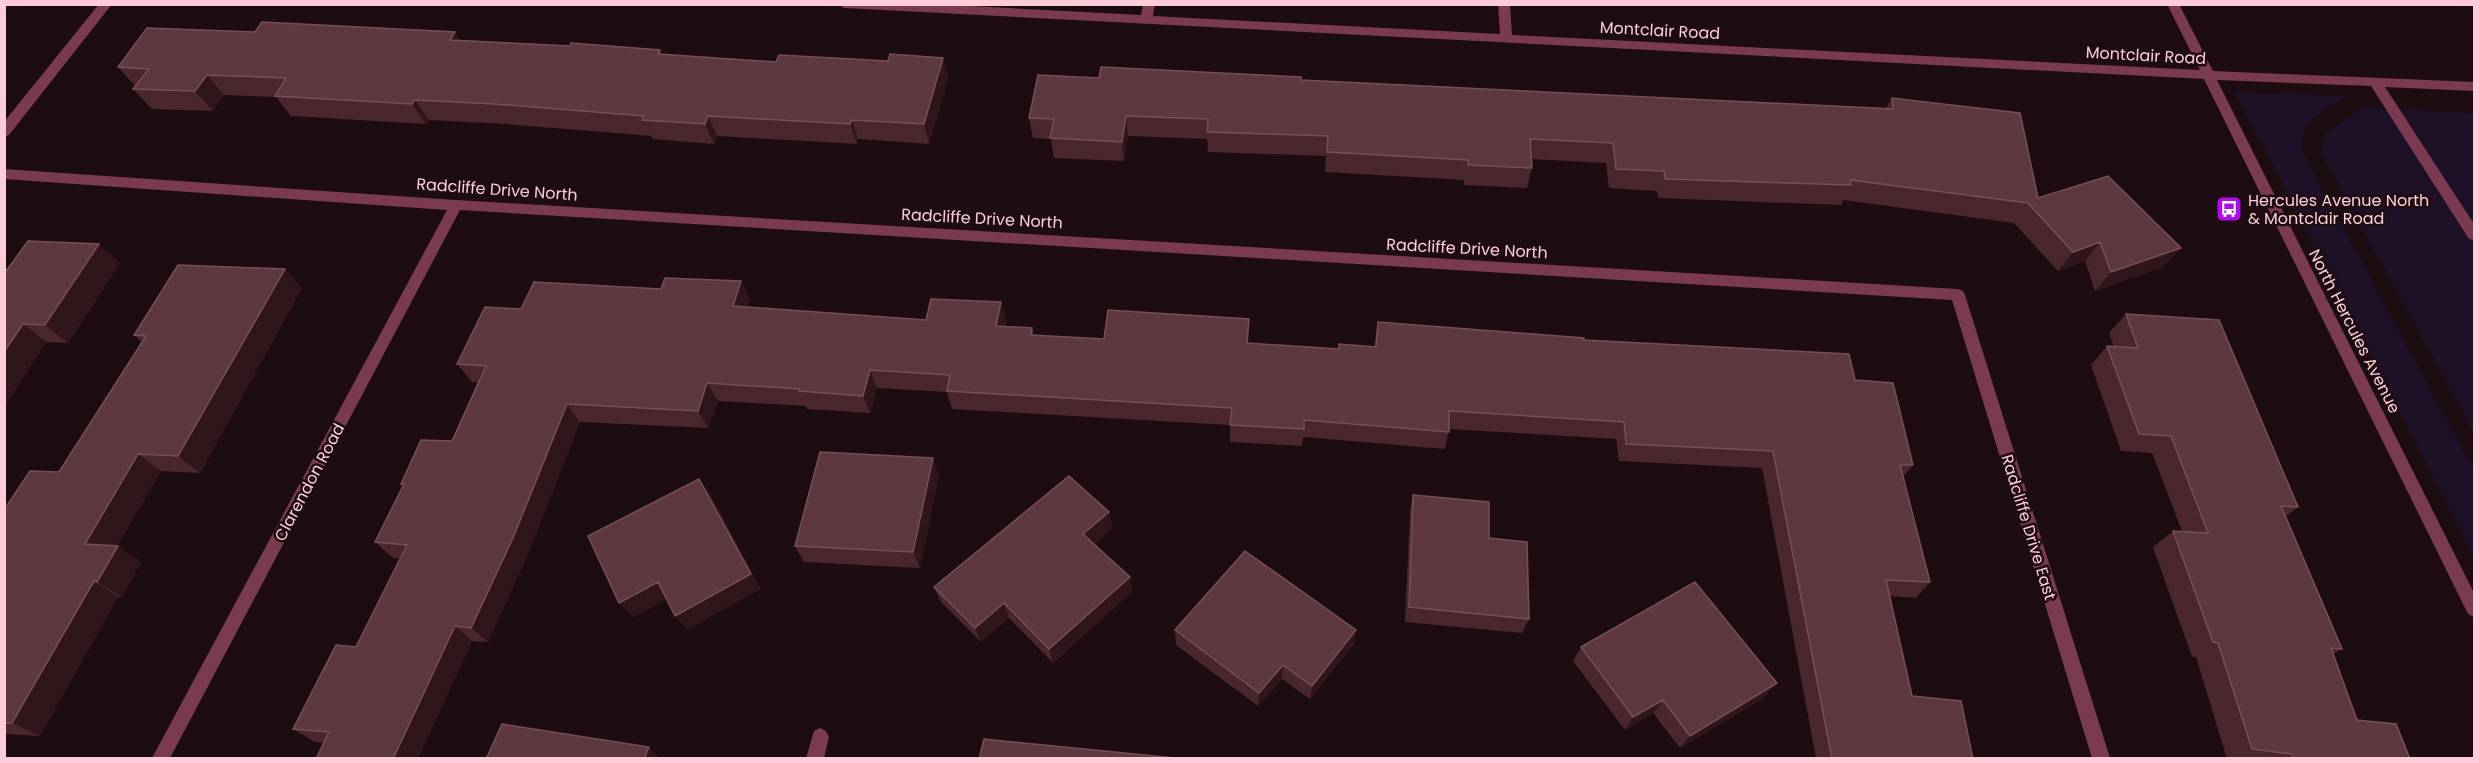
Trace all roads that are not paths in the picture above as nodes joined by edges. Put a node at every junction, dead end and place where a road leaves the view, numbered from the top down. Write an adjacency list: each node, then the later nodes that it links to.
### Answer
1 (106, 4): 11 (street)
2 (844, 4): 6 (street, Montclair Road)
3 (1149, 4): 6 (street)
4 (1504, 4): 7 (street)
5 (2173, 4): 8 (street, North Hercules Avenue)
6 (1146, 20): 7 (street, Montclair Road)
7 (1506, 38): 8 (street, Montclair Road)
8 (2206, 75): 9 (street, Montclair Road); 16 (street, North Hercules Avenue)
9 (2375, 82): 10 (street, Montclair Road); 14 (street)
10 (2475, 86)
11 (4, 132)
12 (4, 174): 13 (street, Radcliffe Drive North)
13 (456, 205): 15 (street, Radcliffe Drive North); 18 (street, Clarendon Road)
14 (2475, 235)
15 (1958, 296): 20 (street, Radcliffe Drive East)
16 (2475, 609)
17 (820, 737): 19 (street)
18 (161, 759)
19 (815, 759)
20 (2101, 759)

